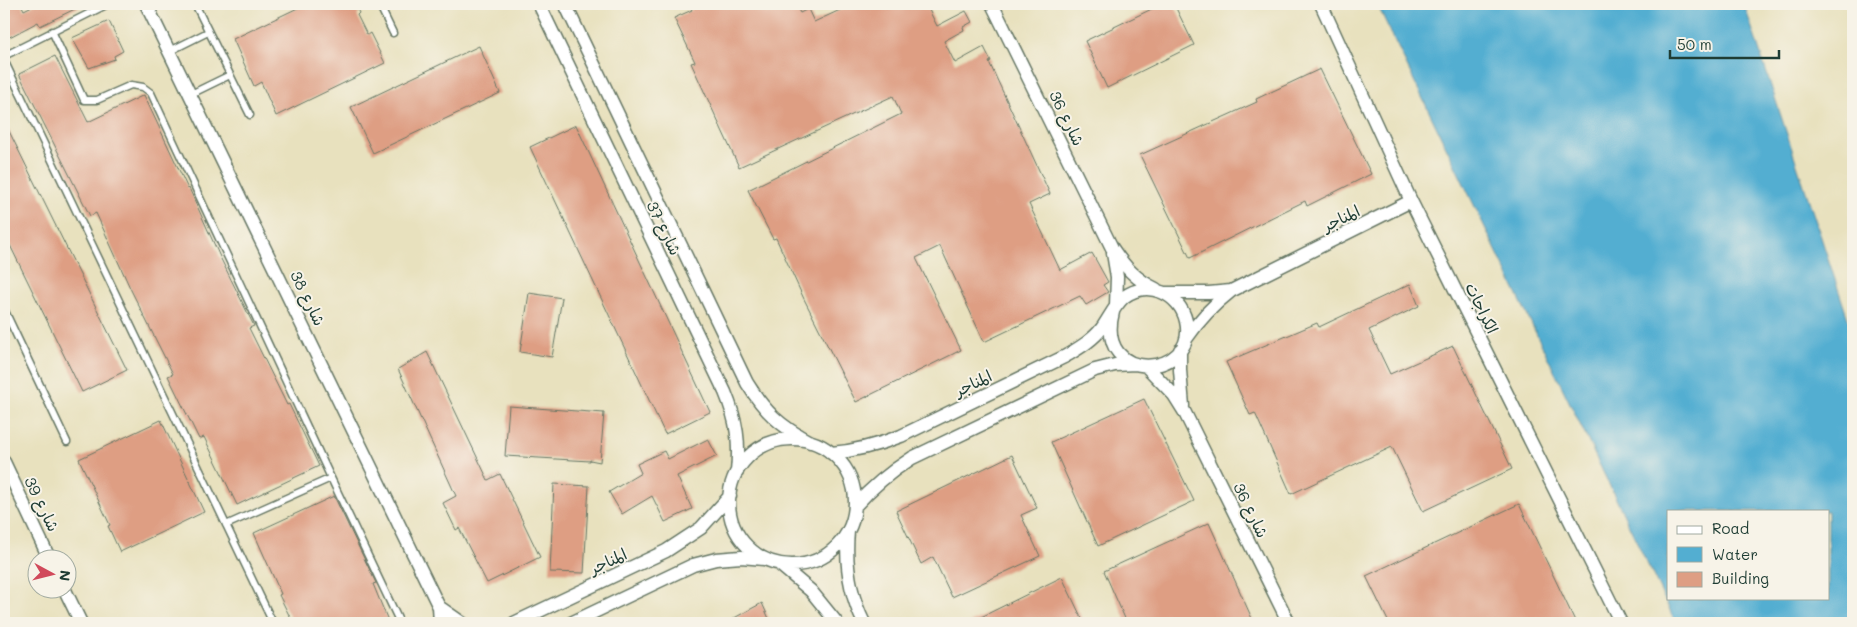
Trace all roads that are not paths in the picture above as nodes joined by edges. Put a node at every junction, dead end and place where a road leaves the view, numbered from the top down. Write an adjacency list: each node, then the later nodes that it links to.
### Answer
1 (108, 4): 9 (lane)
2 (146, 4): 12 (street, شارع 38)
3 (195, 4): 10 (lane)
4 (379, 4): 11 (lane)
5 (539, 4): 31 (street, شارع 37)
6 (564, 4): 28 (street, شارع 37)
7 (992, 4): 19 (street, شارع 36)
8 (1321, 4): 18 (street, الكراجات)
9 (52, 31): 13 (lane); 32 (lane)
10 (208, 32): 12 (lane); 15 (lane)
11 (393, 33)
12 (170, 51): 16 (street, شارع 38)
13 (4, 56)
14 (4, 60): 35 (lane)
15 (230, 75): 16 (lane); 17 (lane)
16 (191, 94): 40 (street, شارع 38)
17 (250, 115)
18 (1411, 201): 20 (street, المناجر); 51 (street, الكراجات)
19 (1112, 248): 21 (street, شارع 36); 23 (street, شارع 36)
20 (1231, 291): 21 (street, المناجر); 24 (street, المناجر)
21 (1162, 292): 23 (street); 24 (street)
22 (4, 309): 27 (lane)
23 (1115, 309): 25 (street); 29 (street, المناجر)
24 (1183, 344): 25 (street); 26 (street, شارع 36)
25 (1141, 366): 26 (street, شارع 36); 34 (street)
26 (1184, 411): 50 (street, شارع 36)
27 (67, 442)
28 (810, 442): 29 (street); 31 (street)
29 (832, 453): 34 (street)
30 (4, 462): 37 (street, شارع 39)
31 (737, 472): 33 (street)
32 (331, 478): 35 (lane); 43 (lane)
33 (730, 496): 38 (street); 46 (street, المناجر)
34 (855, 506): 36 (street)
35 (226, 525): 42 (lane)
36 (849, 530): 38 (street); 49 (street)
37 (45, 550)
38 (771, 561): 47 (street); 48 (street)
39 (70, 600): 41 (street)
40 (439, 607): 44 (street, شارع 38); 45 (street, شارع 38)
41 (81, 623)
42 (274, 623)
43 (400, 623)
44 (440, 623)
45 (462, 623)
46 (514, 623)
47 (571, 623)
48 (837, 623)
49 (864, 623)
50 (1289, 623)
51 (1621, 623)

